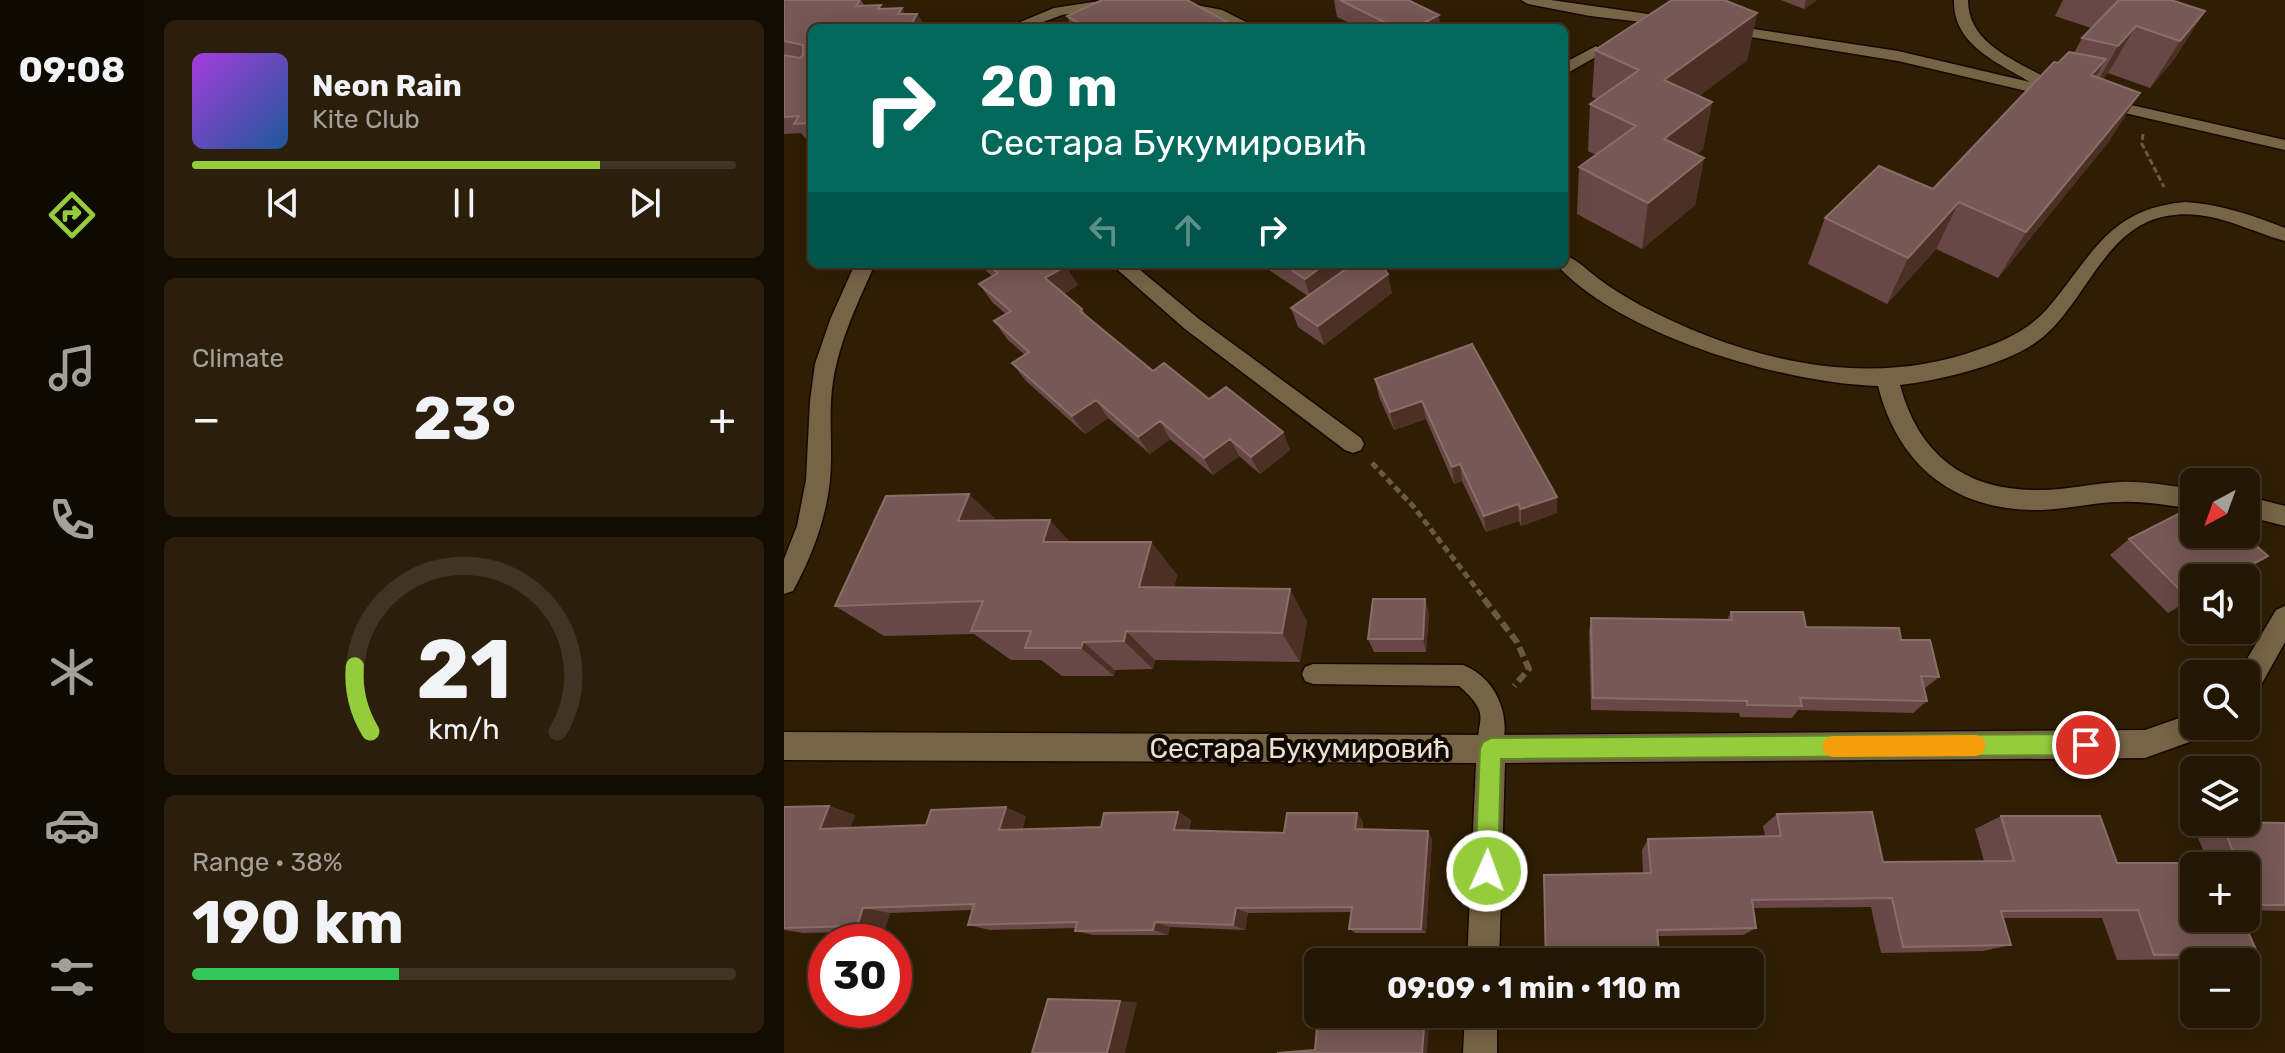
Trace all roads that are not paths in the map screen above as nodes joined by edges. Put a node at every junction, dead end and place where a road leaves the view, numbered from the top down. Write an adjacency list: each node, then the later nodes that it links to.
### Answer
1 (1528, 0): 10 (street)
2 (1961, 0): 10 (street)
3 (1139, 2): 5 (street)
4 (1164, 3): 7 (street)
5 (1059, 6): 6 (street)
6 (1021, 24)
7 (1242, 24)
8 (1596, 51): 9 (street)
9 (1568, 68)
10 (2049, 91): 11 (street)
11 (2285, 145)
12 (2285, 235): 16 (street)
13 (1568, 265): 16 (street)
14 (863, 268): 21 (street)
15 (1126, 268): 17 (street)
16 (1887, 378): 18 (street)
17 (1353, 444)
18 (2180, 497)
19 (2260, 510): 20 (street)
20 (2285, 516)
21 (784, 583)
22 (2285, 618): 23 (street)
23 (2260, 661)
24 (1313, 674): 27 (lane)
25 (2180, 732): 27 (street, Сестара Букумировић)
26 (784, 746): 27 (street, Сестара Букумировић)
27 (1491, 749): 28 (street)
28 (1484, 948)
29 (1481, 1028): 30 (street)
30 (1480, 1053)

